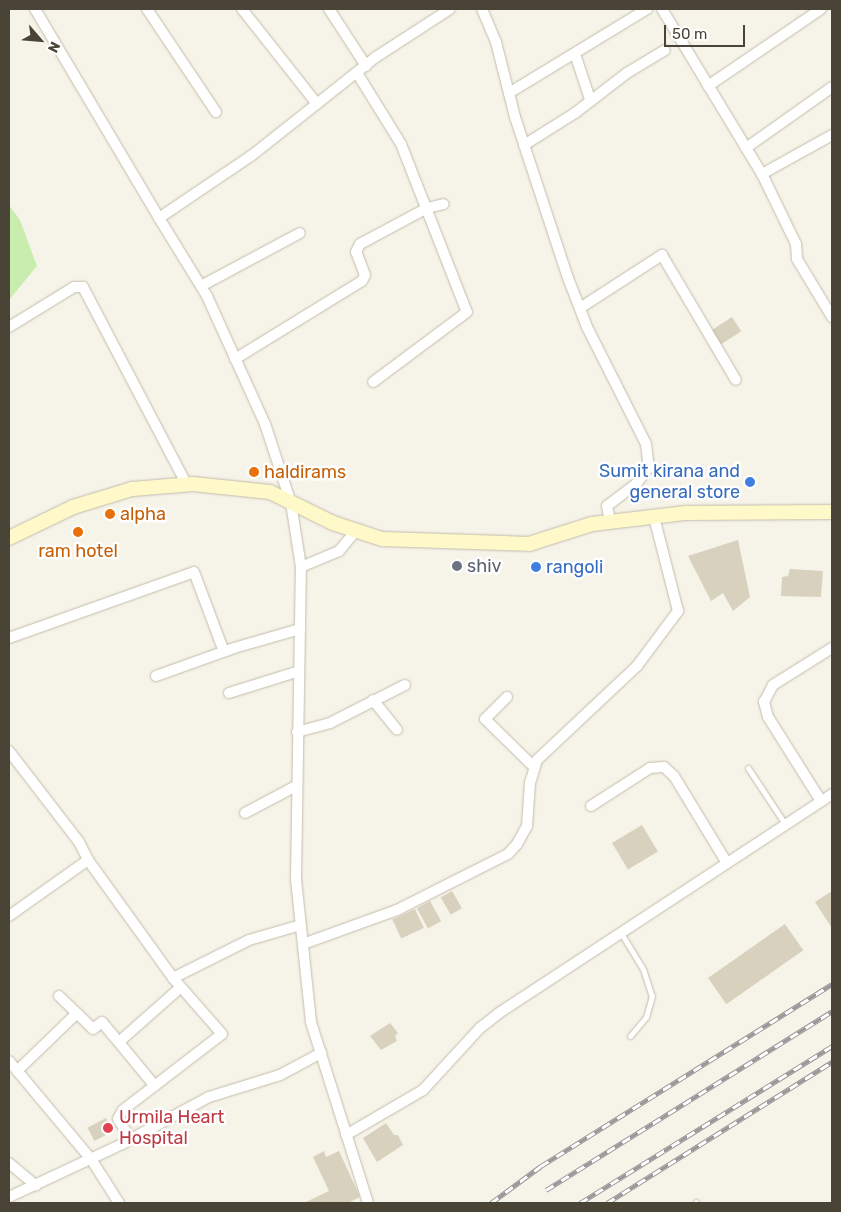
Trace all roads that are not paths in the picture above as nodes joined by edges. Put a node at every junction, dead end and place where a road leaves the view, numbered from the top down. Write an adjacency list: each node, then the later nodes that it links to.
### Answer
1 (35, 9): 25 (street)
2 (147, 9): 18 (street)
3 (242, 9): 17 (street)
4 (330, 9): 12 (street)
5 (450, 9): 12 (street)
6 (482, 9): 15 (street)
7 (647, 9): 11 (street)
8 (662, 9): 13 (street)
9 (821, 9): 13 (street)
10 (665, 50): 16 (street)
11 (575, 54): 15 (street); 16 (street)
12 (361, 70): 17 (street); 24 (street)
13 (708, 86): 21 (street)
14 (832, 87): 21 (street)
15 (509, 93): 20 (street)
16 (590, 100): 20 (street)
17 (317, 104): 25 (street)
18 (216, 112)
19 (832, 135): 22 (street)
20 (524, 145): 28 (street)
21 (746, 148): 22 (street)
22 (762, 174): 29 (street)
23 (444, 204): 24 (street)
24 (427, 208): 31 (street); 33 (street)
25 (159, 218): 27 (street)
26 (300, 233): 27 (street)
27 (201, 286): 31 (street)
28 (580, 308): 32 (street); 38 (street)
29 (832, 317)
30 (9, 326): 34 (street)
31 (235, 359): 35 (street)
32 (736, 380)
33 (373, 382)
34 (187, 485): 35 (main road); 40 (main road)
35 (291, 503): 39 (main road); 41 (street)
36 (832, 512): 37 (main road)
37 (654, 517): 38 (main road); 55 (street)
38 (610, 521): 39 (main road)
39 (356, 530): 41 (street)
40 (9, 538)
41 (301, 567): 42 (street)
42 (300, 629): 45 (street); 46 (street)
43 (9, 638): 45 (street)
44 (832, 648): 59 (street)
45 (224, 652): 47 (street)
46 (299, 671): 49 (street); 53 (street)
47 (156, 676)
48 (405, 684): 51 (street)
49 (229, 693)
50 (507, 696): 55 (street)
51 (373, 700): 52 (street); 53 (street)
52 (397, 730)
53 (297, 732): 57 (street)
54 (9, 751): 63 (street)
55 (534, 767): 68 (street)
56 (748, 768): 62 (lane)
57 (296, 786): 61 (street); 66 (street)
58 (832, 794): 59 (street)
59 (821, 800): 62 (street)
60 (591, 806): 64 (street)
61 (245, 813)
62 (785, 824): 64 (street)
63 (88, 860): 65 (street); 69 (street)
64 (727, 863): 67 (street)
65 (9, 916)
66 (301, 925): 68 (street); 69 (street)
67 (621, 932): 73 (lane); 79 (street)
68 (303, 944): 75 (street)
69 (173, 978): 70 (street)
70 (181, 987): 74 (street); 78 (street)
71 (59, 996): 72 (street)
72 (77, 1013): 74 (street); 77 (street)
73 (630, 1036)
74 (120, 1041): 78 (street)
75 (321, 1054): 79 (street); 80 (street)
76 (9, 1061): 77 (street)
77 (17, 1071): 81 (street)
78 (154, 1086): 80 (street)
79 (346, 1135): 86 (street)
80 (132, 1139): 81 (street)
81 (91, 1159): 83 (street); 85 (street)
82 (9, 1163): 83 (street)
83 (36, 1186): 84 (street)
84 (9, 1197)
85 (119, 1203)
86 (368, 1203)

